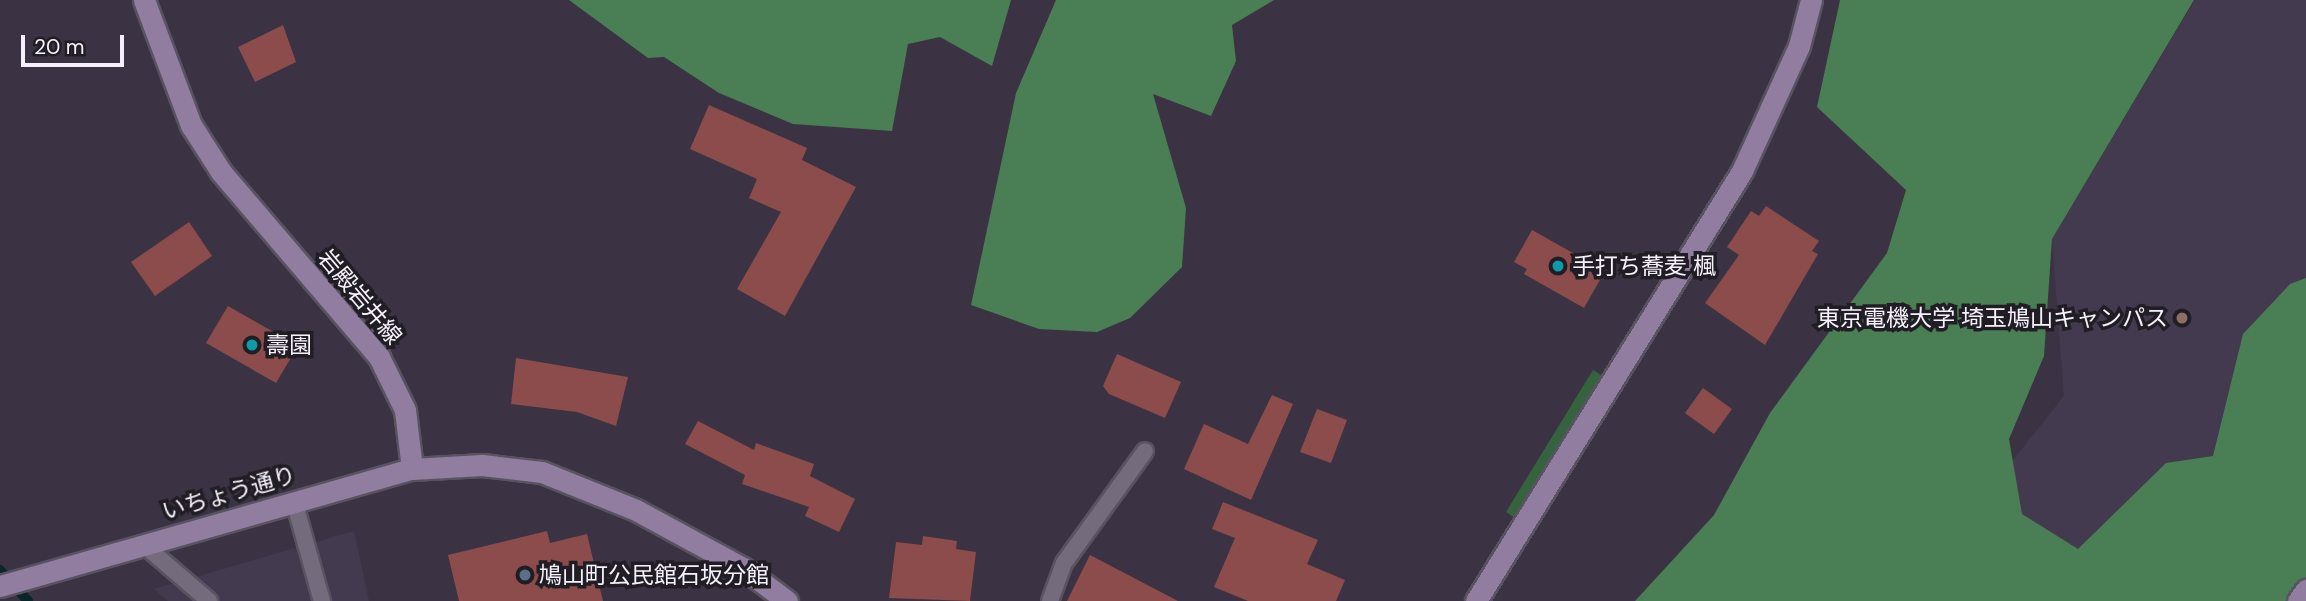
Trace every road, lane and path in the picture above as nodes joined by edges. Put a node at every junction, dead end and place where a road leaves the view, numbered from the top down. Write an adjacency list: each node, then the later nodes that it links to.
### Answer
1 (144, 0): 4 (street, 岩殿岩井線)
2 (1811, 0): 13 (street)
3 (1145, 451): 12 (lane)
4 (412, 469): 5 (street, いちょう通り); 11 (street)
5 (294, 501): 6 (street, いちょう通り); 10 (lane)
6 (144, 545): 7 (street, いちょう通り); 9 (lane)
7 (0, 586)
8 (2306, 590): 14 (street)
9 (209, 601)
10 (322, 601)
11 (787, 601)
12 (1050, 601)
13 (1476, 601)
14 (2298, 601)

